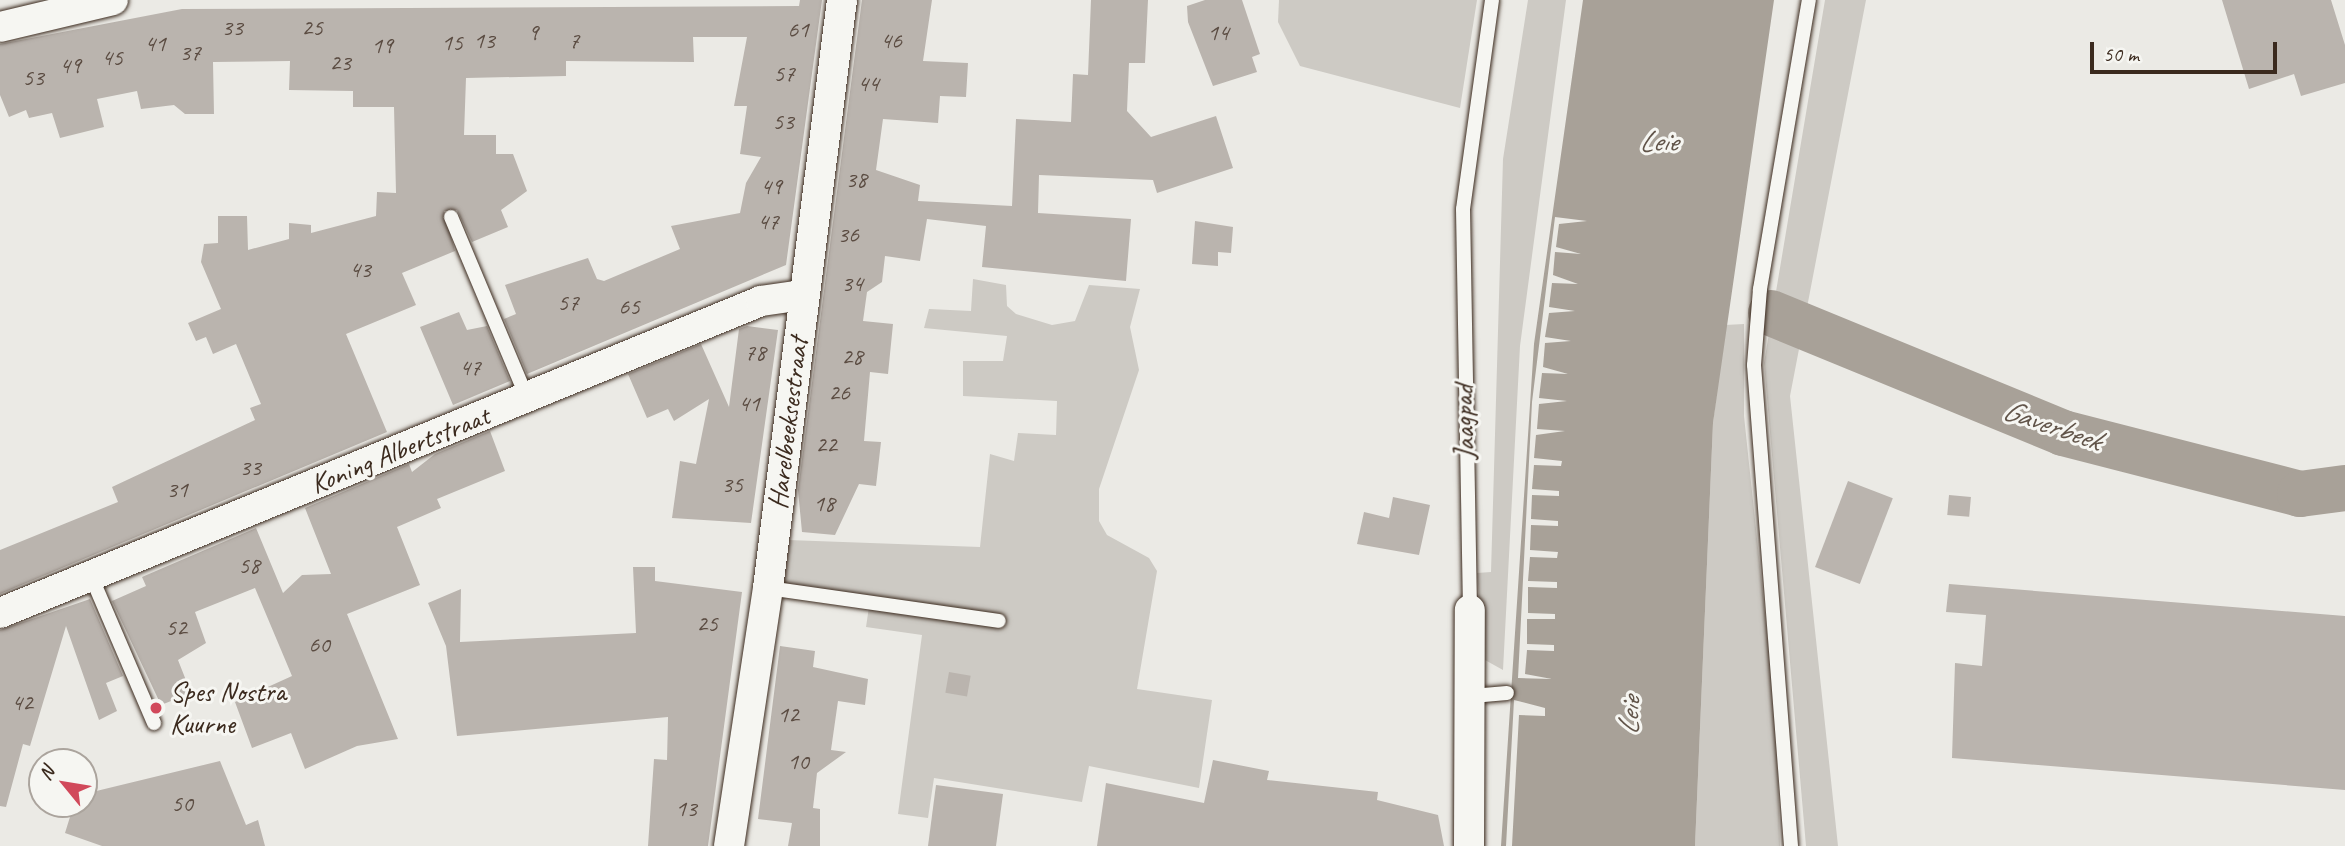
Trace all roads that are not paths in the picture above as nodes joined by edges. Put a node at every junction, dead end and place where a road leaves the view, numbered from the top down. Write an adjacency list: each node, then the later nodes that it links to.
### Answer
1 (113, 0): 5 (street)
2 (842, 0): 7 (street, Harelbeeksestraat)
3 (1492, 0): 11 (lane, Jaagpad)
4 (1809, 0): 19 (lane)
5 (0, 27)
6 (450, 218): 8 (lane)
7 (803, 295): 8 (street, Koning Albertstraat); 10 (street, Harelbeeksestraat)
8 (527, 398): 9 (street, Koning Albertstraat)
9 (91, 576): 12 (street, Koning Albertstraat); 16 (lane)
10 (768, 588): 13 (lane); 17 (street, Harelbeeksestraat)
11 (1470, 610): 15 (street, Jaagpad)
12 (0, 613)
13 (999, 621)
14 (1507, 693): 15 (lane)
15 (1472, 696): 18 (street, Jaagpad)
16 (154, 723)
17 (729, 846)
18 (1469, 846)
19 (1791, 846)

